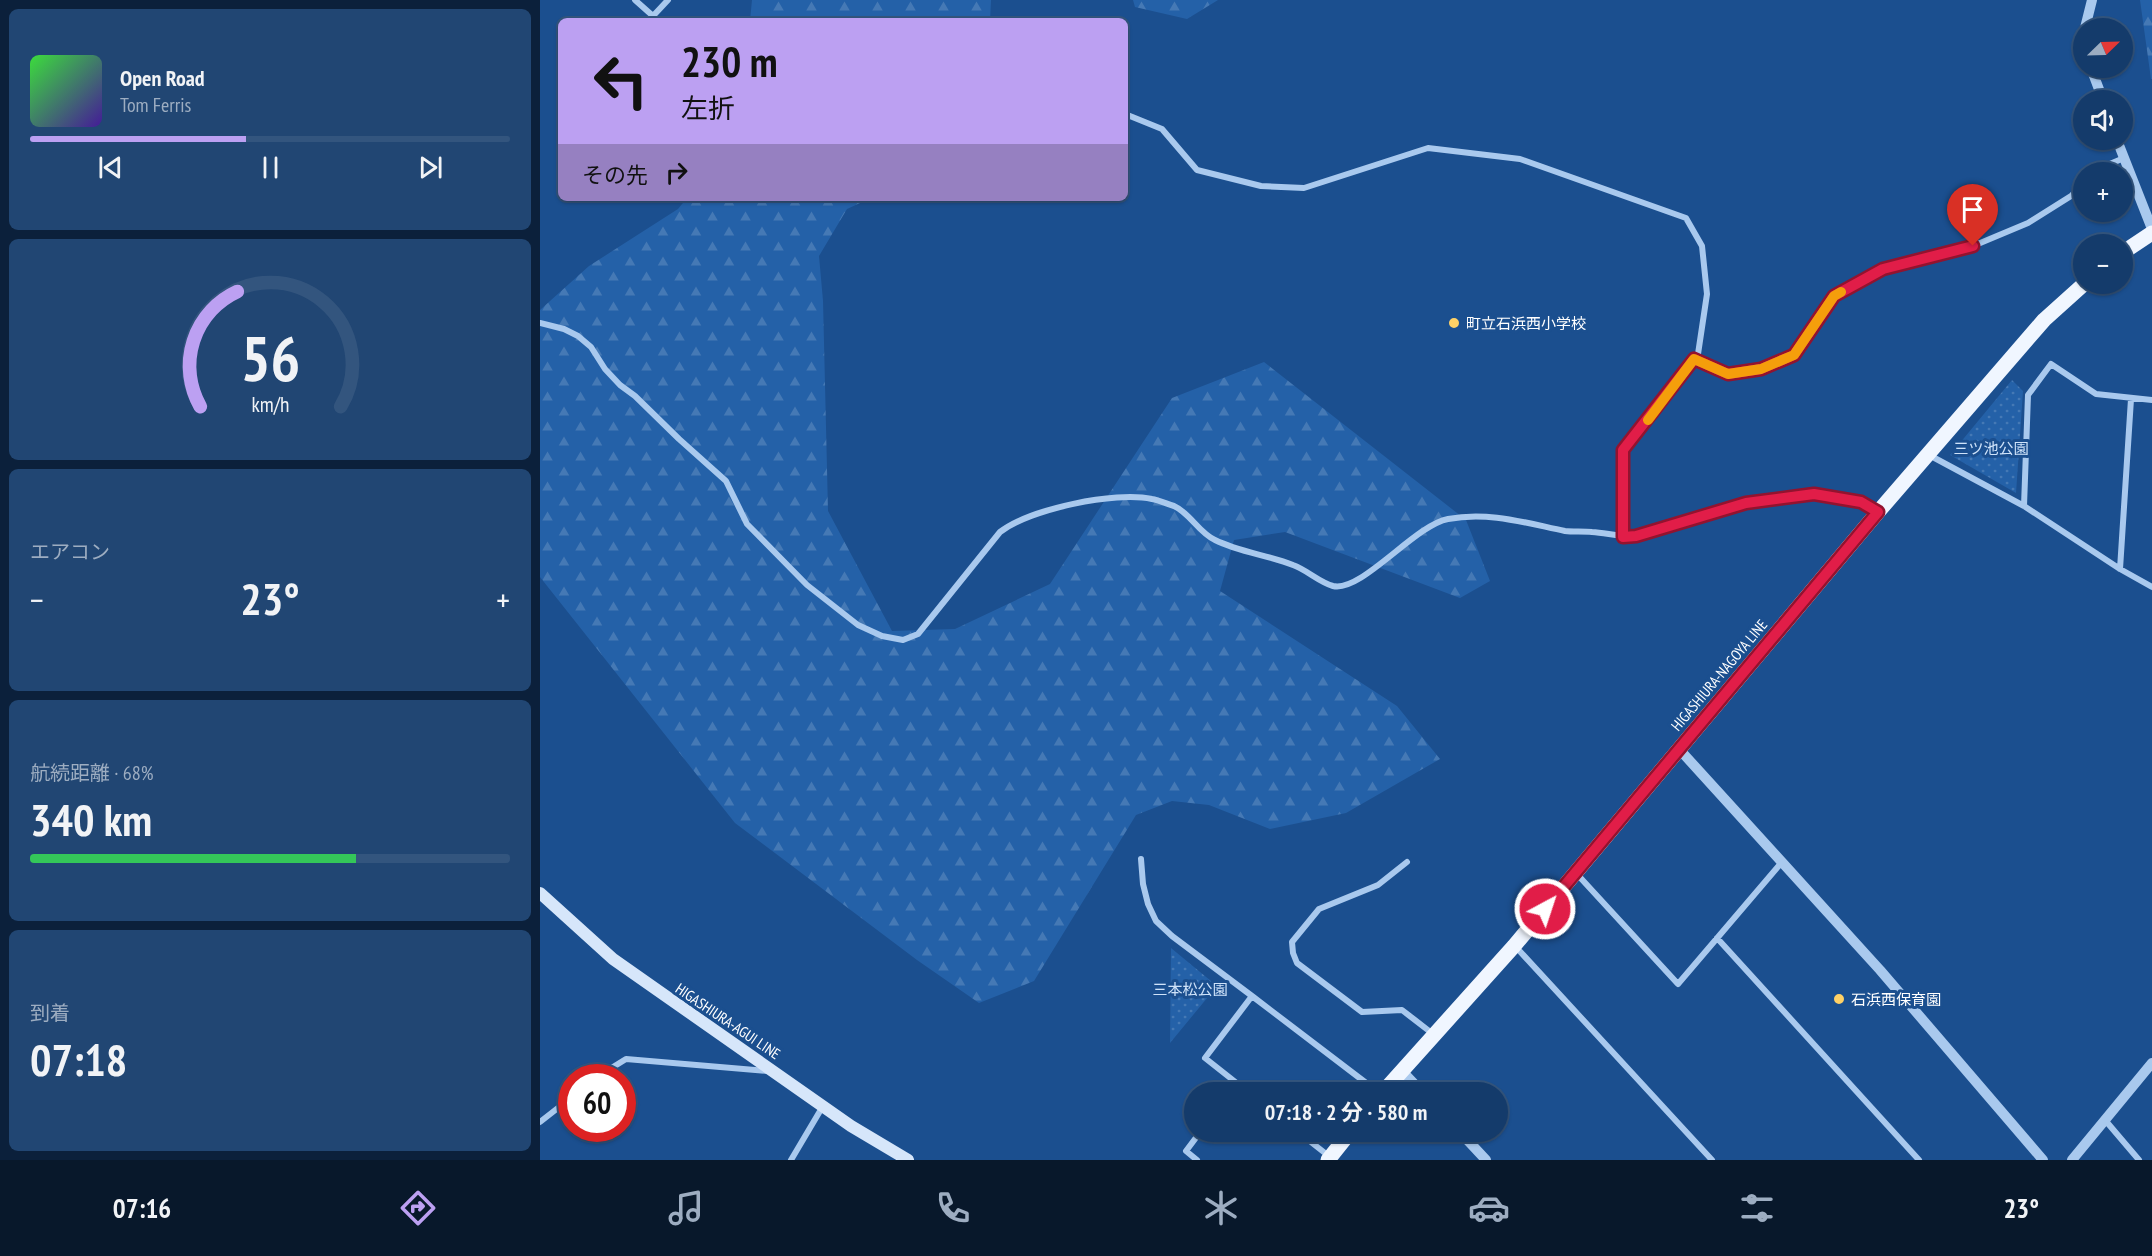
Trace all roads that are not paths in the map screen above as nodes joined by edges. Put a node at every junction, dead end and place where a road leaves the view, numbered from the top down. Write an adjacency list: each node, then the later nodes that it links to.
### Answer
1 (635, 0): 2 (street)
2 (668, 0)
3 (2092, 0): 4 (street)
4 (2088, 18)
5 (1128, 115): 14 (street)
6 (2121, 150): 7 (street)
7 (2124, 158): 8 (street); 10 (street)
8 (2115, 162)
9 (2073, 194): 14 (street)
10 (2152, 231): 11 (main road)
11 (2133, 246)
12 (2073, 294): 17 (main road, HIGASHIURA-NAGOYA LINE)
13 (540, 323): 20 (street)
14 (1694, 359): 20 (street)
15 (2131, 399): 16 (street); 18 (street); 21 (street)
16 (2152, 400)
17 (1929, 454): 18 (street); 19 (main road, HIGASHIURA-NAGOYA LINE)
18 (2024, 506): 21 (street)
19 (1878, 512): 20 (street); 23 (main road, HIGASHIURA-NAGOYA LINE)
20 (1623, 537)
21 (2120, 569): 22 (street)
22 (2152, 587)
23 (1680, 750): 26 (street); 27 (main road, HIGASHIURA-NAGOYA LINE)
24 (1141, 859): 31 (street)
25 (1407, 862): 32 (street)
26 (1782, 862): 29 (street); 56 (street)
27 (1576, 873): 29 (street); 30 (main road, HIGASHIURA-NAGOYA LINE)
28 (540, 893): 36 (main road, HIGASHIURA-AGUI LINE)
29 (1717, 938): 55 (street)
30 (1514, 946): 32 (main road, HIGASHIURA-NAGOYA LINE); 54 (street)
31 (1252, 996): 37 (street); 38 (street)
32 (1434, 1034): 35 (main road, HIGASHIURA-NAGOYA LINE)
33 (618, 1064): 36 (street)
34 (2152, 1064): 43 (street)
35 (1401, 1070): 39 (main road, HIGASHIURA-NAGOYA LINE); 40 (street)
36 (775, 1071): 41 (main road, HIGASHIURA-AGUI LINE)
37 (1236, 1082)
38 (1365, 1082)
39 (1391, 1082)
40 (1412, 1082)
41 (823, 1105): 50 (street); 51 (main road, HIGASHIURA-AGUI LINE)
42 (558, 1108): 44 (street)
43 (2105, 1120): 57 (street); 58 (street)
44 (540, 1122)
45 (1193, 1142): 52 (street)
46 (1310, 1142): 49 (street)
47 (1343, 1142): 49 (main road)
48 (1469, 1142): 53 (street)
49 (1329, 1159)
50 (791, 1160)
51 (908, 1160)
52 (1197, 1160)
53 (1486, 1160)
54 (1712, 1160)
55 (1918, 1160)
56 (2043, 1160)
57 (2072, 1160)
58 (2139, 1160)

